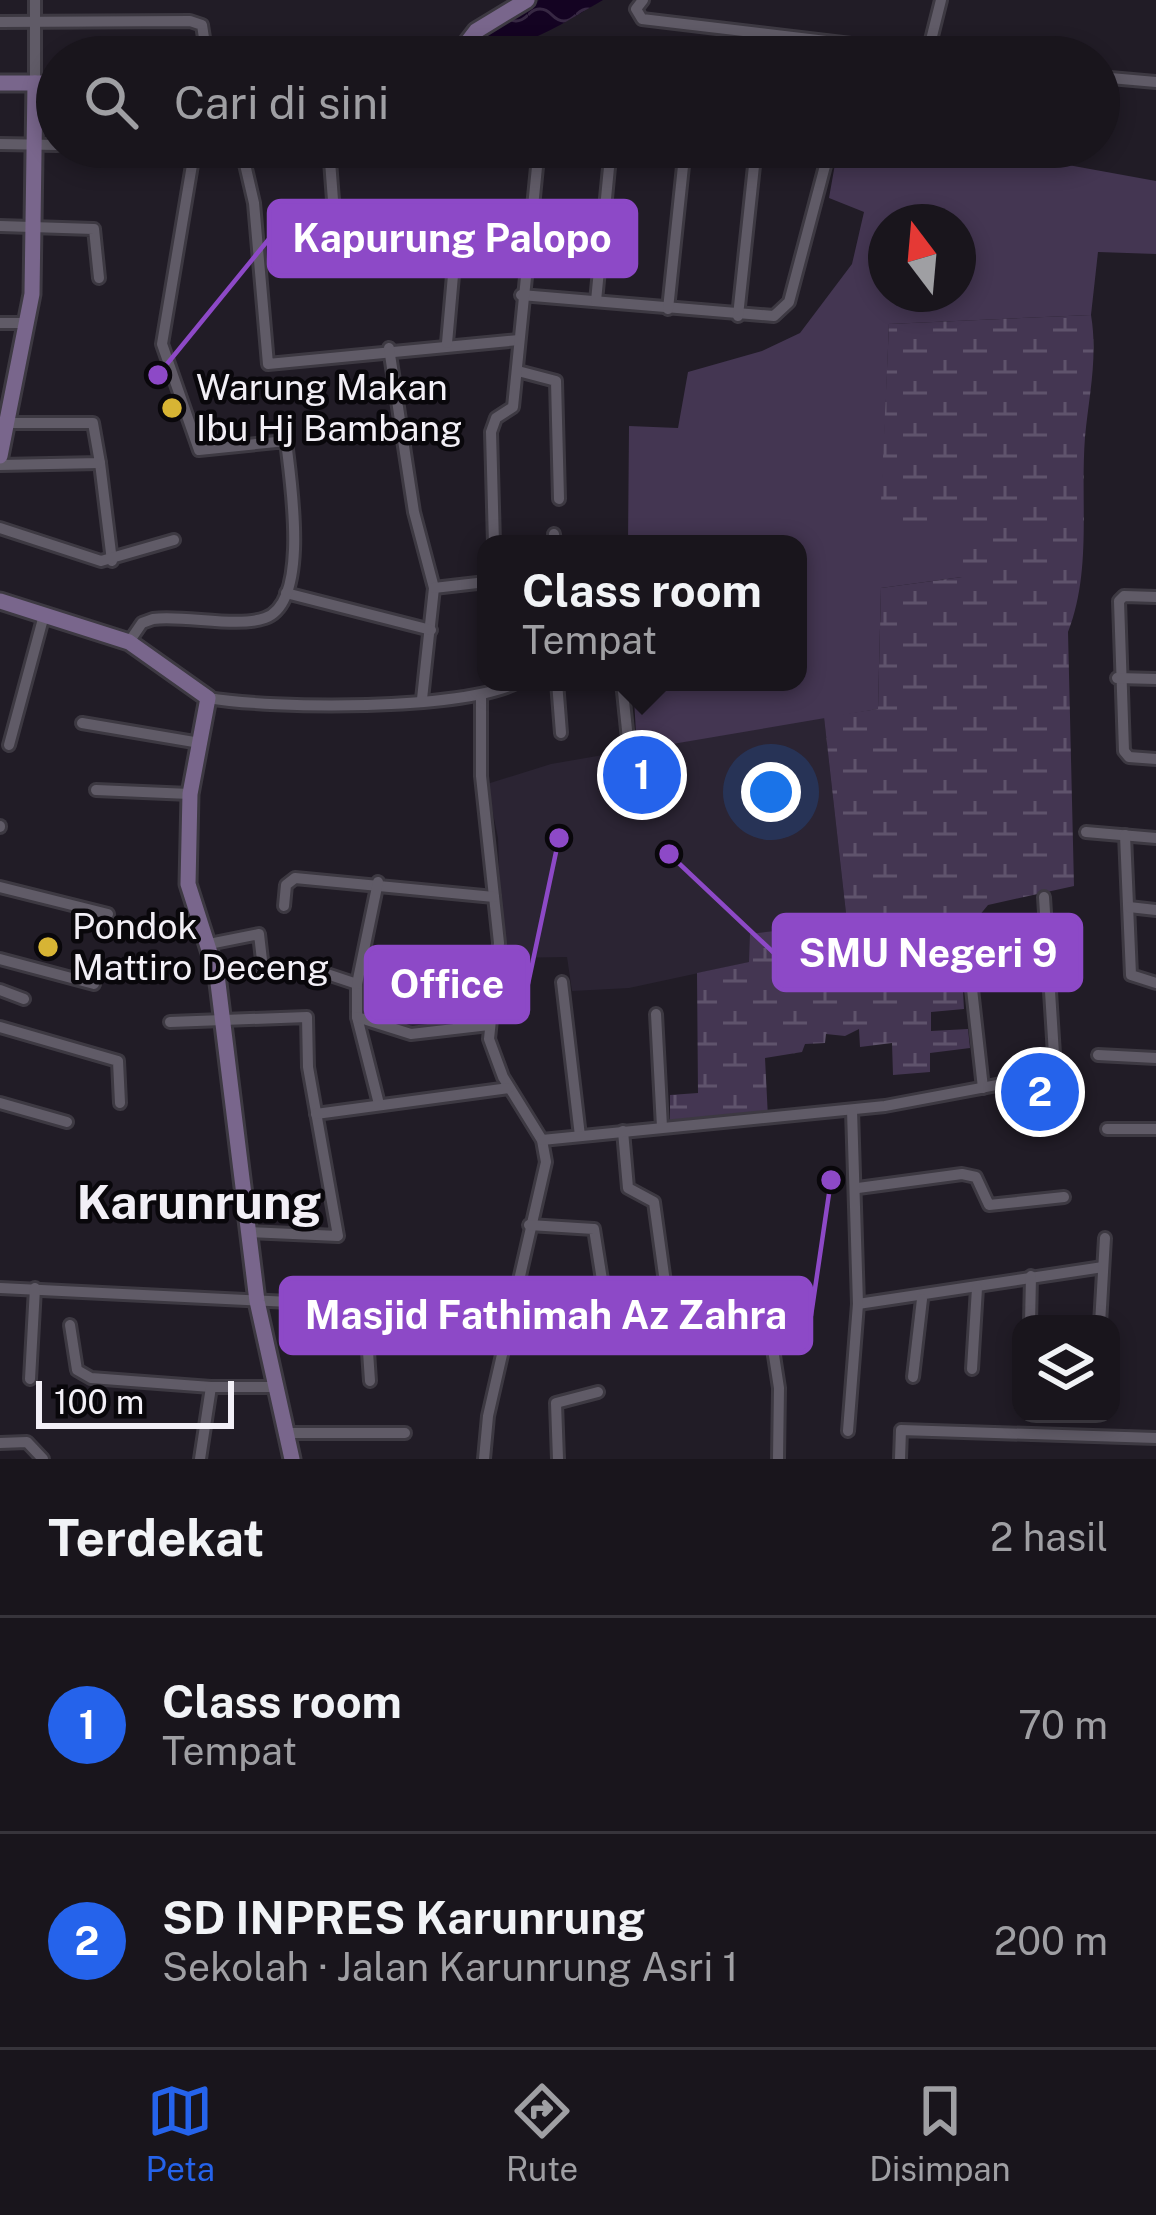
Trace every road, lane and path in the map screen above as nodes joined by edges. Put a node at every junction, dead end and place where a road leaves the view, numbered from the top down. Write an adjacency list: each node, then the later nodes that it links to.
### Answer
1 (35, 0): 6 (street)
2 (527, 0): 8 (street)
3 (643, 0): 9 (street)
4 (941, 0): 10 (street)
5 (0, 22): 6 (street)
6 (35, 23): 7 (street); 14 (street)
7 (201, 36)
8 (473, 36)
9 (784, 36)
10 (932, 36)
11 (1120, 78): 12 (street)
12 (1156, 82)
13 (0, 83): 14 (street)
14 (35, 83): 16 (street)
15 (0, 144): 16 (street)
16 (36, 144)
17 (36, 168): 26 (street)
18 (192, 168): 54 (street)
19 (247, 168): 41 (street)
20 (331, 168): 28 (street)
21 (536, 168): 33 (street)
22 (609, 168): 34 (street)
23 (683, 168): 35 (street)
24 (754, 168): 36 (street)
25 (824, 168): 36 (street)
26 (37, 224): 27 (street); 32 (street); 37 (street)
27 (0, 226)
28 (335, 226)
29 (457, 230): 30 (street)
30 (454, 260): 31 (street); 40 (street)
31 (309, 266)
32 (99, 278)
33 (521, 295): 34 (street); 39 (street)
34 (596, 301): 35 (street)
35 (668, 309): 36 (street)
36 (738, 316)
37 (28, 322): 38 (street); 43 (street)
38 (0, 323)
39 (519, 340): 40 (street); 42 (street)
40 (447, 343): 41 (street)
41 (389, 348): 53 (street)
42 (518, 371): 47 (street); 49 (street)
43 (9, 423): 44 (street); 45 (street)
44 (0, 456)
45 (100, 463): 46 (street); 51 (street)
46 (0, 465)
47 (559, 500)
48 (0, 528): 51 (street)
49 (494, 535)
50 (174, 540): 51 (street)
51 (112, 561)
52 (477, 583): 53 (street)
53 (434, 588): 58 (street)
54 (286, 593): 58 (street); 59 (street)
55 (1156, 597): 60 (street)
56 (0, 601): 57 (street)
57 (44, 615): 59 (street); 71 (street)
58 (430, 630): 67 (street)
59 (129, 641): 65 (street)
60 (1118, 679): 61 (street); 73 (street)
61 (1156, 679)
62 (491, 691): 66 (street)
63 (558, 691): 69 (street)
64 (623, 691): 72 (street)
65 (208, 698): 67 (street); 70 (street)
66 (481, 698): 67 (street); 81 (street)
67 (422, 699)
68 (82, 723): 70 (street)
69 (561, 733)
70 (200, 743): 75 (street)
71 (9, 745)
72 (628, 749)
73 (1156, 759)
74 (96, 790): 75 (street)
75 (190, 794): 87 (street)
76 (1086, 832): 77 (street)
77 (1125, 835): 78 (street); 84 (street)
78 (1156, 838)
79 (378, 882): 81 (street); 83 (street); 93 (street)
80 (0, 887): 86 (street)
81 (494, 897): 100 (street)
82 (1044, 897): 105 (street)
83 (284, 906)
84 (1129, 908): 85 (street); 92 (street)
85 (1156, 910)
86 (108, 914)
87 (209, 944): 93 (street); 98 (street)
88 (968, 953): 105 (street)
89 (0, 959): 91 (street)
90 (562, 982): 116 (street)
91 (94, 983)
92 (1156, 983)
93 (357, 984): 97 (street)
94 (0, 990): 95 (street)
95 (24, 999)
96 (656, 1014): 112 (street)
97 (357, 1017): 100 (street); 108 (street)
98 (224, 1018): 99 (street); 110 (street); 121 (street)
99 (170, 1022)
100 (489, 1025): 104 (street)
101 (0, 1028): 107 (street)
102 (1098, 1055): 103 (street)
103 (1156, 1058)
104 (509, 1088): 108 (street); 117 (street)
105 (982, 1088): 109 (street)
106 (0, 1103): 111 (street)
107 (120, 1103)
108 (380, 1104): 110 (street)
109 (852, 1110): 112 (street); 118 (street)
110 (316, 1114): 121 (street)
111 (67, 1122)
112 (662, 1126): 115 (street)
113 (1107, 1129): 114 (street)
114 (1156, 1129)
115 (622, 1131): 116 (street); 152 (street)
116 (580, 1136): 117 (street)
117 (542, 1140): 120 (street)
118 (858, 1188): 119 (street); 131 (street)
119 (1064, 1197)
120 (530, 1225): 125 (street); 150 (street)
121 (250, 1232): 130 (street)
122 (1105, 1238): 123 (street)
123 (1103, 1267): 124 (street); 133 (street)
124 (1031, 1276): 128 (street); 132 (street)
125 (602, 1280)
126 (0, 1288): 127 (street)
127 (35, 1288): 130 (street); 136 (street)
128 (977, 1288): 129 (street); 135 (street)
129 (922, 1298): 131 (street); 137 (street)
130 (257, 1301): 138 (street); 140 (street)
131 (858, 1304): 142 (street)
132 (1030, 1315)
133 (1100, 1315)
134 (70, 1325): 139 (street)
135 (972, 1369)
136 (30, 1378)
137 (914, 1378)
138 (370, 1382)
139 (212, 1387): 140 (street); 148 (street)
140 (273, 1387): 143 (street)
141 (598, 1392): 151 (street)
142 (848, 1431)
143 (284, 1433): 144 (street); 149 (street)
144 (405, 1433)
145 (1156, 1438): 153 (street)
146 (0, 1443): 147 (street)
147 (43, 1459)
148 (200, 1459)
149 (292, 1459)
150 (484, 1459)
151 (558, 1459)
152 (778, 1459)
153 (899, 1459)

